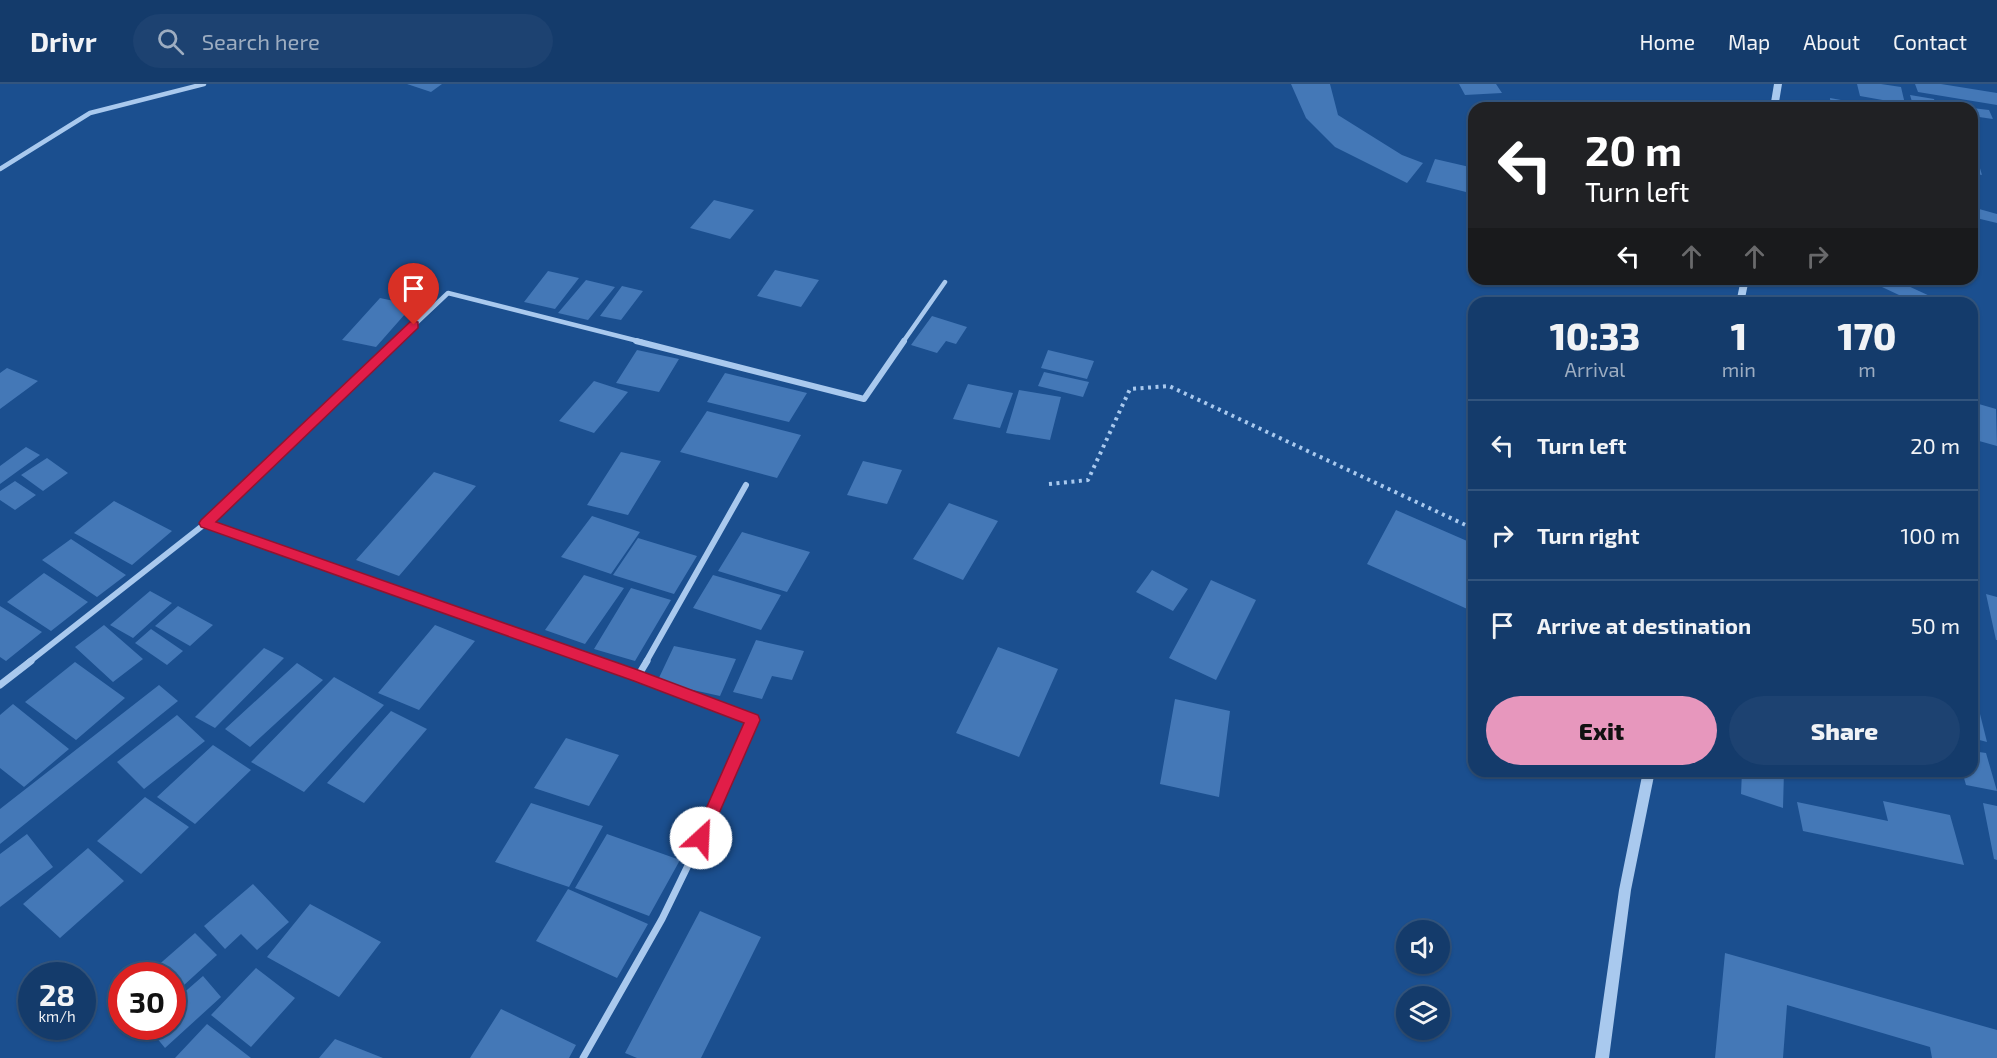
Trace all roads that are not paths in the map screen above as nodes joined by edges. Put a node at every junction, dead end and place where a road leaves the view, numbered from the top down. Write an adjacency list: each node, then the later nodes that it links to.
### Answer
1 (204, 84): 4 (street)
2 (1778, 84): 3 (street)
3 (1775, 102)
4 (0, 169)
5 (945, 282): 7 (street)
6 (746, 485): 8 (street)
7 (206, 523): 8 (street); 9 (street)
8 (638, 676): 11 (street)
9 (0, 685)
10 (1648, 777): 12 (street)
11 (583, 1058)
12 (1602, 1058)

